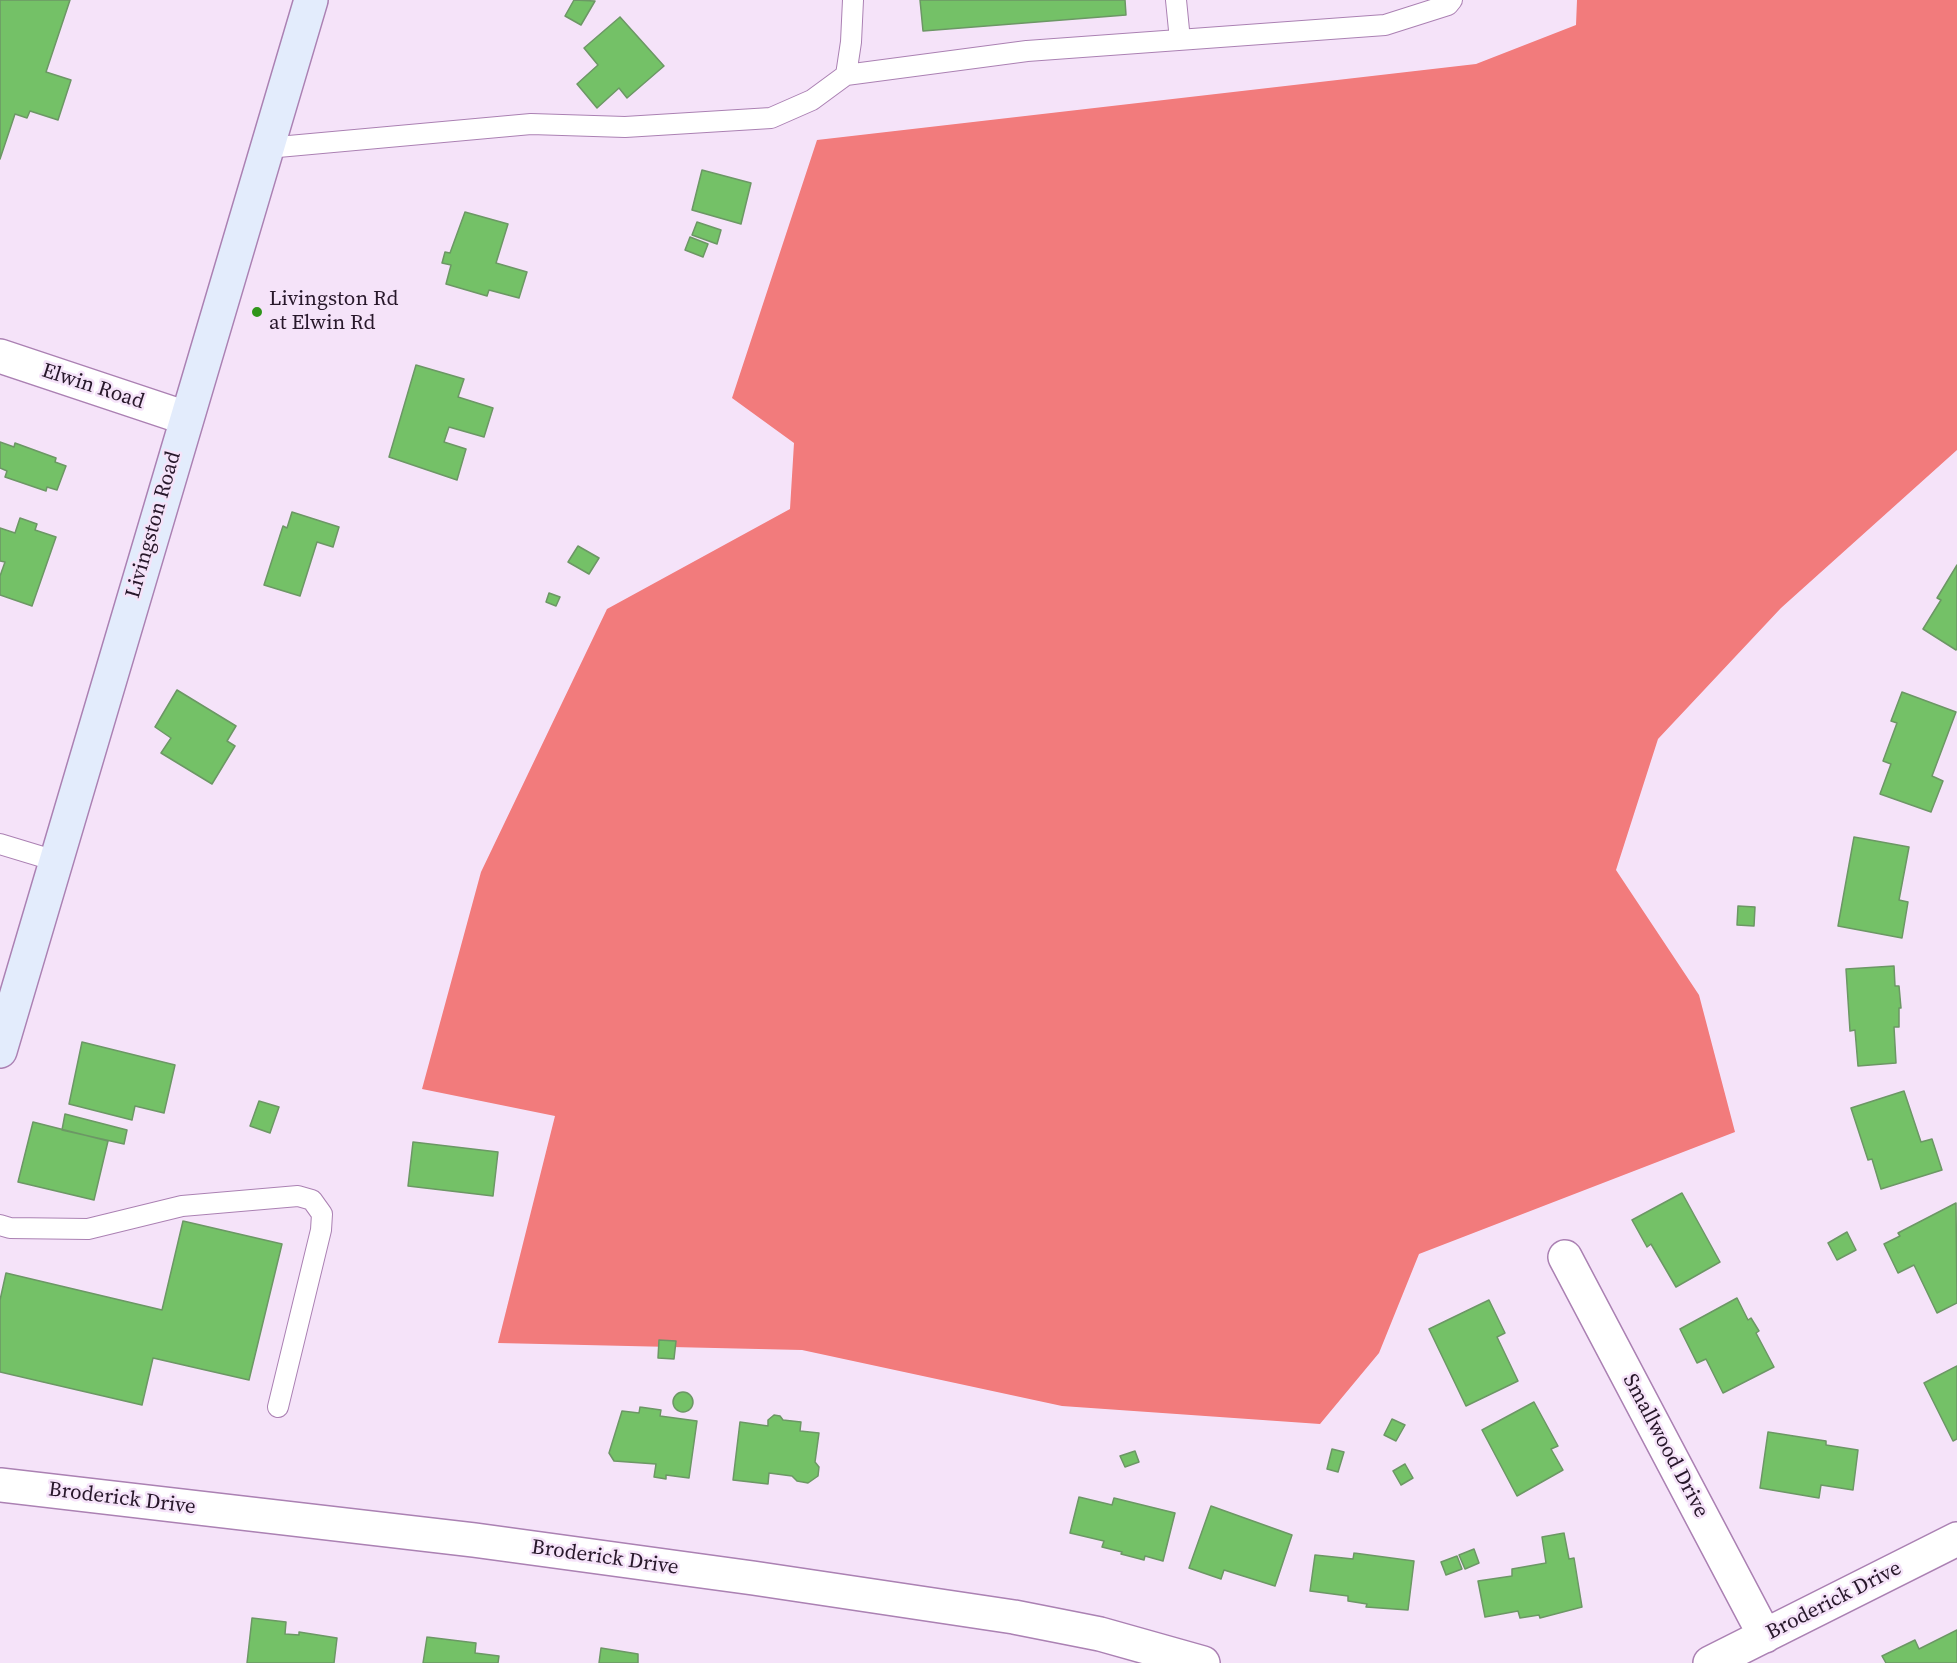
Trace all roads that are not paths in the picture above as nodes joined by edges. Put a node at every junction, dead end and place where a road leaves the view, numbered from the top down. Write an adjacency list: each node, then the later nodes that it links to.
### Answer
1 (311, 0): 7 (main road, Livingston Road)
2 (854, 0): 6 (lane)
3 (1176, 0): 5 (lane)
4 (1452, 0): 5 (lane)
5 (1180, 40): 6 (lane)
6 (846, 75): 7 (lane)
7 (267, 148): 9 (main road, Livingston Road)
8 (0, 356): 9 (street, Elwin Road)
9 (186, 418): 11 (main road, Livingston Road)
10 (0, 844): 11 (lane)
11 (56, 861): 12 (main road, Livingston Road)
12 (0, 1051)
13 (0, 1225): 15 (lane)
14 (1565, 1257): 18 (street, Smallwood Drive)
15 (278, 1407)
16 (0, 1485): 19 (street, Broderick Drive)
17 (1957, 1539): 18 (street, Broderick Drive)
18 (1765, 1636): 20 (street, Broderick Drive)
19 (1203, 1663)
20 (1710, 1663)

